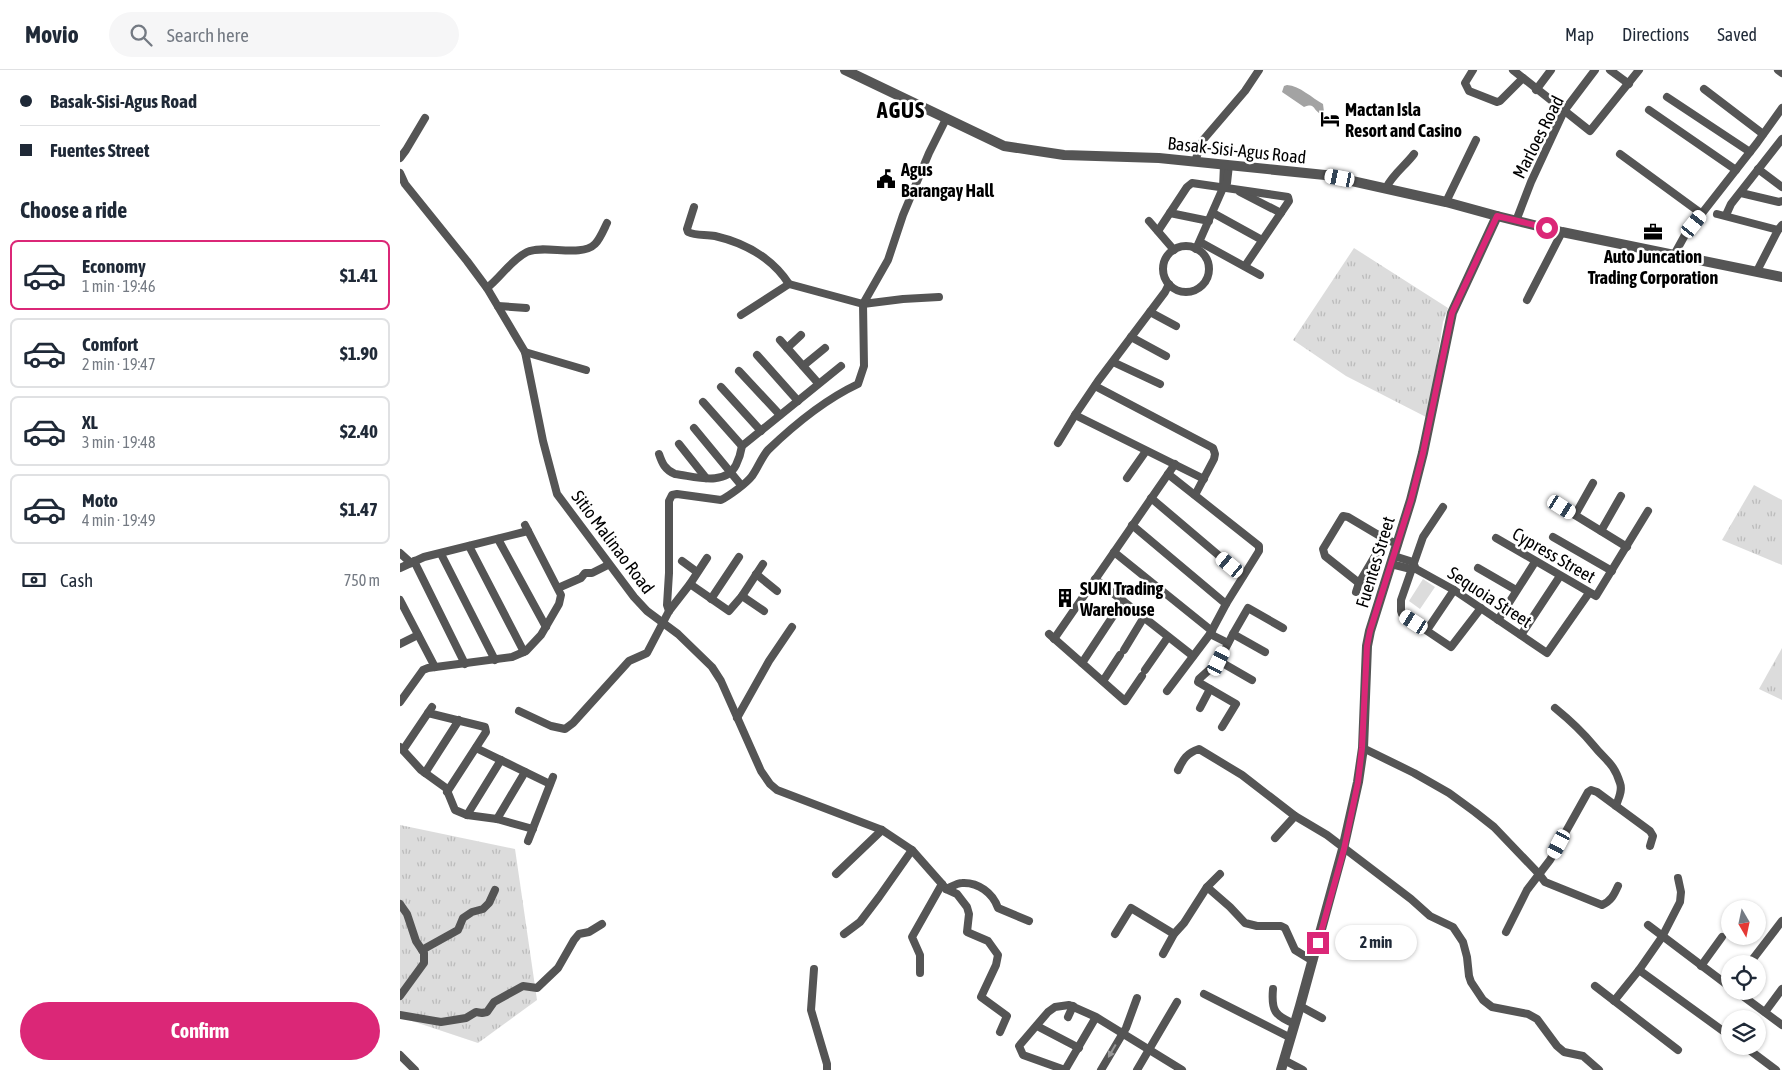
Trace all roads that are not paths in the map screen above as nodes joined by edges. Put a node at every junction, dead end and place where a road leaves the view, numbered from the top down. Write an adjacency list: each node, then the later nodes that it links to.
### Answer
1 (845, 70): 20 (street, Basak-Sisi-Agus Road)
2 (1259, 70): 30 (street)
3 (1473, 70): 11 (street)
4 (1513, 70): 11 (street)
5 (1551, 70): 14 (street)
6 (1595, 70): 18 (street, Marloes Road)
7 (1610, 70): 12 (street)
8 (1639, 70): 12 (street)
9 (1778, 70): 10 (street)
10 (1782, 73)
11 (1523, 78): 14 (street)
12 (1629, 84): 18 (street)
13 (1704, 89): 21 (street)
14 (1536, 90): 18 (street)
15 (1667, 96): 25 (street)
16 (1782, 108): 21 (street)
17 (1648, 110): 33 (street)
18 (1564, 111): 51 (street, Marloes Road)
19 (425, 118): 29 (street)
20 (946, 119): 30 (street, Basak-Sisi-Agus Road); 71 (street)
21 (1763, 134): 25 (street)
22 (1782, 139): 24 (street)
23 (1476, 140): 41 (street)
24 (1775, 148): 26 (street); 32 (street)
25 (1750, 152): 33 (street)
26 (1782, 153)
27 (1414, 154): 37 (street)
28 (1620, 154): 45 (street)
29 (400, 158)
30 (1195, 162): 31 (street, Basak-Sisi-Agus Road)
31 (1226, 165): 36 (street); 37 (street, Basak-Sisi-Agus Road)
32 (1758, 169): 35 (street); 39 (street)
33 (1736, 170): 45 (street)
34 (400, 173): 68 (street, Sitio Malinao Road)
35 (1782, 187)
36 (1223, 188): 38 (street); 43 (street); 49 (street)
37 (1386, 188): 41 (street, Basak-Sisi-Agus Road)
38 (1236, 190): 44 (street); 44 (street)
39 (1741, 193): 40 (street); 47 (street)
40 (1782, 201)
41 (1446, 202): 48 (street, Basak-Sisi-Agus Road)
42 (694, 207): 66 (street)
43 (1170, 213): 49 (street); 54 (street)
44 (1281, 213): 56 (street)
45 (1702, 214): 61 (street)
46 (1717, 214): 47 (street)
47 (1726, 215): 53 (street)
48 (1497, 216): 51 (street, Basak-Sisi-Agus Road); 126 (street, Fuentes Street)
49 (1211, 217): 56 (street); 59 (street)
50 (1149, 221): 54 (street)
51 (1516, 221): 55 (street, Basak-Sisi-Agus Road)
52 (607, 223): 68 (street)
53 (1780, 228): 57 (street)
54 (1158, 231): 60 (street)
55 (1562, 232): 61 (street, Basak-Sisi-Agus Road); 70 (street)
56 (1262, 240): 62 (street)
57 (1773, 240): 58 (street); 63 (street)
58 (1782, 242)
59 (1198, 245): 60 (street); 62 (street); 67 (street)
60 (1174, 250): 67 (street)
61 (1674, 255): 63 (street, Basak-Sisi-Agus Road)
62 (1246, 266): 64 (street)
63 (1757, 272): 65 (street, Basak-Sisi-Agus Road)
64 (1260, 275)
65 (1782, 277)
66 (789, 284): 71 (street); 75 (street)
67 (1169, 284): 74 (street)
68 (487, 288): 72 (street, Sitio Malinao Road)
69 (938, 297): 71 (street)
70 (1527, 300)
71 (863, 304): 112 (street)
72 (498, 306): 73 (street); 82 (street, Sitio Malinao Road)
73 (526, 308)
74 (1150, 312): 76 (street); 78 (street)
75 (741, 316)
76 (1176, 326)
77 (801, 335): 80 (street)
78 (1131, 337): 84 (street); 85 (street)
79 (780, 340): 80 (street)
80 (787, 348): 86 (street)
81 (824, 348): 86 (street)
82 (525, 352): 88 (street); 139 (street, Sitio Malinao Road)
83 (757, 355): 94 (street)
84 (1166, 356)
85 (1113, 362): 91 (street); 92 (street)
86 (802, 366): 90 (street)
87 (841, 366): 90 (street)
88 (586, 370)
89 (739, 371): 96 (street)
90 (818, 383): 94 (street)
91 (1160, 384)
92 (1095, 386): 97 (street); 110 (street)
93 (721, 387): 99 (street)
94 (798, 401): 96 (street)
95 (703, 402): 102 (street)
96 (780, 415): 99 (street)
97 (1074, 415): 100 (street); 103 (street)
98 (694, 428): 106 (street)
99 (761, 431): 102 (street)
100 (1058, 443)
101 (679, 444): 108 (street)
102 (742, 446): 106 (street)
103 (1146, 451): 105 (street); 109 (street)
104 (660, 454): 108 (street)
105 (1175, 464): 107 (street); 110 (street)
106 (731, 473): 108 (street); 112 (street)
107 (1168, 474): 113 (street); 115 (street)
108 (706, 478)
109 (1127, 478)
110 (1204, 479): 113 (street)
111 (1593, 483): 119 (street)
112 (741, 485): 164 (street)
113 (1195, 495): 146 (street)
114 (1621, 496): 121 (street)
115 (1151, 498): 120 (street); 146 (street)
116 (1443, 507): 140 (street)
117 (1562, 507): 119 (street)
118 (1648, 511): 128 (street)
119 (1575, 515): 121 (street)
120 (1132, 526): 129 (street); 161 (street)
121 (1602, 531): 128 (street)
122 (1553, 537): 143 (street)
123 (1496, 538): 137 (street, Cypress Street)
124 (498, 539): 127 (street); 151 (street); 169 (street)
125 (1385, 540): 126 (street); 150 (street); 150 (street)
126 (1398, 544): 134 (street, Fuentes Street)
127 (469, 546): 131 (street); 180 (street)
128 (1627, 547): 143 (street)
129 (1114, 552): 148 (street); 173 (street)
130 (400, 553): 136 (street)
131 (441, 554): 136 (street); 183 (street)
132 (738, 557): 158 (street)
133 (707, 558): 144 (street)
134 (1392, 560): 140 (street, Sequoia Street); 201 (street, Fuentes Street)
135 (682, 561): 144 (street)
136 (412, 562): 141 (street); 186 (street)
137 (1535, 562): 147 (street, Cypress Street); 153 (street)
138 (763, 564): 145 (street)
139 (608, 565): 151 (street); 168 (street, Sitio Malinao Road)
140 (1413, 567): 152 (street, Sequoia Street); 172 (street)
141 (400, 568)
142 (1478, 568): 153 (street)
143 (1612, 571): 156 (street)
144 (697, 572): 149 (street)
145 (756, 574): 154 (street); 157 (street)
146 (1243, 576): 161 (street)
147 (1560, 576): 156 (street, Cypress Street); 176 (street)
148 (1095, 579): 160 (street); 185 (street)
149 (690, 584): 158 (street); 164 (street)
150 (1359, 584): 155 (street)
151 (558, 588): 169 (street)
152 (1454, 590): 162 (street, Sequoia Street); 172 (street)
153 (1516, 590): 167 (street)
154 (777, 591)
155 (1356, 592)
156 (1592, 595): 176 (street, Sequoia Street)
157 (742, 596): 158 (street); 165 (street)
158 (711, 599)
159 (400, 600): 163 (street)
160 (1123, 601): 166 (street); 185 (street)
161 (1226, 604): 173 (street)
162 (1481, 608): 167 (street, Sequoia Street); 172 (street)
163 (402, 610): 175 (street)
164 (669, 611): 168 (street)
165 (764, 611)
166 (1144, 617): 177 (street); 189 (street)
167 (1498, 620): 176 (street, Sequoia Street)
168 (663, 622): 195 (street); 196 (street, Sitio Malinao Road)
169 (546, 627): 180 (street)
170 (792, 627): 196 (street)
171 (1284, 628): 174 (street)
172 (1427, 630)
173 (1211, 633): 178 (street); 182 (street)
174 (1233, 634): 178 (street); 181 (street)
175 (418, 635): 179 (street); 187 (street)
176 (1521, 635)
177 (1168, 636): 182 (street); 189 (street)
178 (1228, 643): 184 (street)
179 (400, 644)
180 (524, 652): 183 (street)
181 (1265, 652)
182 (1193, 656): 191 (street)
183 (495, 660): 186 (street)
184 (1219, 661): 188 (street); 190 (street)
185 (1082, 663): 189 (street)
186 (465, 664): 187 (street)
187 (435, 667): 192 (street)
188 (1252, 680)
189 (1103, 681)
190 (1210, 689): 193 (street); 198 (street)
191 (1167, 691)
192 (400, 702)
193 (1200, 708)
194 (1555, 708): 207 (street)
195 (519, 711)
196 (737, 718): 212 (street, Sitio Malinao Road)
197 (458, 720): 199 (street); 200 (street); 205 (street)
198 (1222, 727)
199 (402, 748): 205 (street)
200 (476, 748): 202 (street); 206 (street)
201 (1362, 748): 216 (street, Fuentes Street); 220 (street)
202 (500, 760): 204 (street); 208 (street)
203 (1178, 770): 209 (street)
204 (525, 772): 210 (street); 211 (street)
205 (425, 773): 206 (street)
206 (447, 792): 208 (street)
207 (1616, 806): 215 (street); 220 (street)
208 (467, 815): 210 (street)
209 (1296, 816): 213 (street); 216 (street)
210 (498, 819): 211 (street)
211 (533, 829): 214 (street)
212 (882, 830): 217 (street, Sitio Malinao Road); 218 (street)
213 (1275, 838)
214 (528, 842)
215 (1650, 846)
216 (1344, 849): 240 (street, Fuentes Street); 285 (street)
217 (912, 850): 222 (street, Sitio Malinao Road); 232 (street)
218 (836, 874)
219 (1220, 874): 224 (street)
220 (1539, 874): 223 (street); 231 (street)
221 (1678, 878): 235 (street)
222 (944, 886): 228 (street); 244 (street); 268 (street, Sitio Malinao Road)
223 (1618, 886)
224 (1207, 887): 234 (street); 240 (street)
225 (495, 890): 237 (street)
226 (400, 904): 237 (street)
227 (1782, 920): 239 (street)
228 (1029, 921)
229 (602, 924): 260 (street)
230 (1648, 925): 235 (street)
231 (1506, 932)
232 (844, 934)
233 (1115, 934): 234 (street)
234 (1174, 934): 238 (street)
235 (1662, 937): 241 (street); 243 (street)
236 (1721, 938): 241 (street)
237 (422, 950): 250 (street)
238 (1163, 954)
239 (1756, 955)
240 (1313, 961): 256 (street, Fuentes Street)
241 (1701, 966): 245 (street)
242 (814, 969): 280 (street)
243 (1639, 970): 252 (street); 267 (street)
244 (920, 972)
245 (1721, 980)
246 (1595, 986): 252 (street)
247 (1273, 989): 264 (street)
248 (1782, 989): 258 (street)
249 (1204, 994): 270 (street)
250 (400, 996)
251 (1137, 998): 269 (street)
252 (1614, 1000): 273 (street)
253 (1748, 1000): 257 (street)
254 (1176, 1002): 272 (street)
255 (1073, 1006): 261 (street); 262 (street); 266 (street)
256 (1300, 1006): 263 (street); 264 (street, Fuentes Street)
257 (1762, 1010)
258 (1766, 1011)
259 (1766, 1013): 265 (street)
260 (400, 1016)
261 (1068, 1017)
262 (1096, 1017): 269 (street); 271 (street)
263 (1322, 1018)
264 (1295, 1024): 270 (street, Fuentes Street)
265 (1782, 1025)
266 (1037, 1026): 271 (street); 271 (street)
267 (1721, 1029)
268 (1000, 1032)
269 (1123, 1033): 272 (street); 281 (street, one-way to 281)
270 (1291, 1038): 277 (street, Fuentes Street)
271 (1078, 1048)
272 (1150, 1050): 278 (street); 282 (street)
273 (1678, 1050)
274 (400, 1055): 279 (street)
275 (1756, 1055): 286 (street)
276 (1782, 1063): 286 (street)
277 (1283, 1065): 284 (street)
278 (1174, 1068): 283 (street)
279 (415, 1070)
280 (827, 1070)
281 (1101, 1070)
282 (1137, 1070)
283 (1182, 1070)
284 (1304, 1070)
285 (1599, 1070)
286 (1776, 1070)

